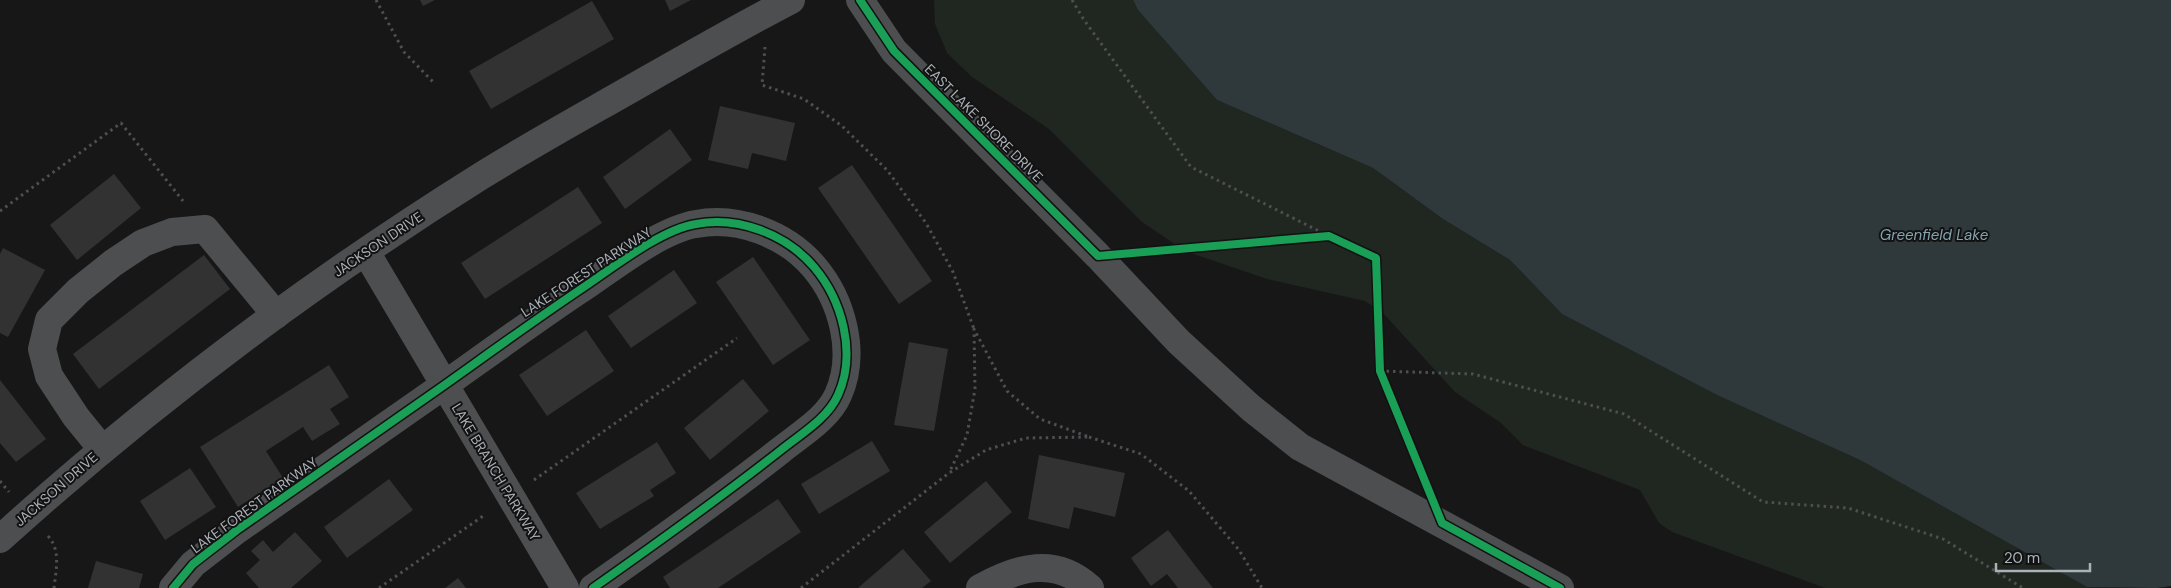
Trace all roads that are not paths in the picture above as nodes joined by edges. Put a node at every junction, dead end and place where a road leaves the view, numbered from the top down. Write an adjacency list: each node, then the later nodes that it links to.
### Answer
1 (791, 0): 3 (street, JACKSON DRIVE)
2 (860, 0): 13 (street, EAST LAKE SHORE DRIVE)
3 (366, 252): 4 (street, JACKSON DRIVE); 5 (street, LAKE BRANCH PARKWAY)
4 (276, 315): 6 (street, JACKSON DRIVE); 6 (street)
5 (445, 385): 8 (street, LAKE FOREST PARKWAY); 9 (street, LAKE BRANCH PARKWAY); 10 (street, LAKE FOREST PARKWAY)
6 (102, 449): 7 (street, JACKSON DRIVE)
7 (0, 539)
8 (173, 588)
9 (565, 588)
10 (593, 588)
11 (980, 588): 12 (street)
12 (1090, 588)
13 (1560, 588)

